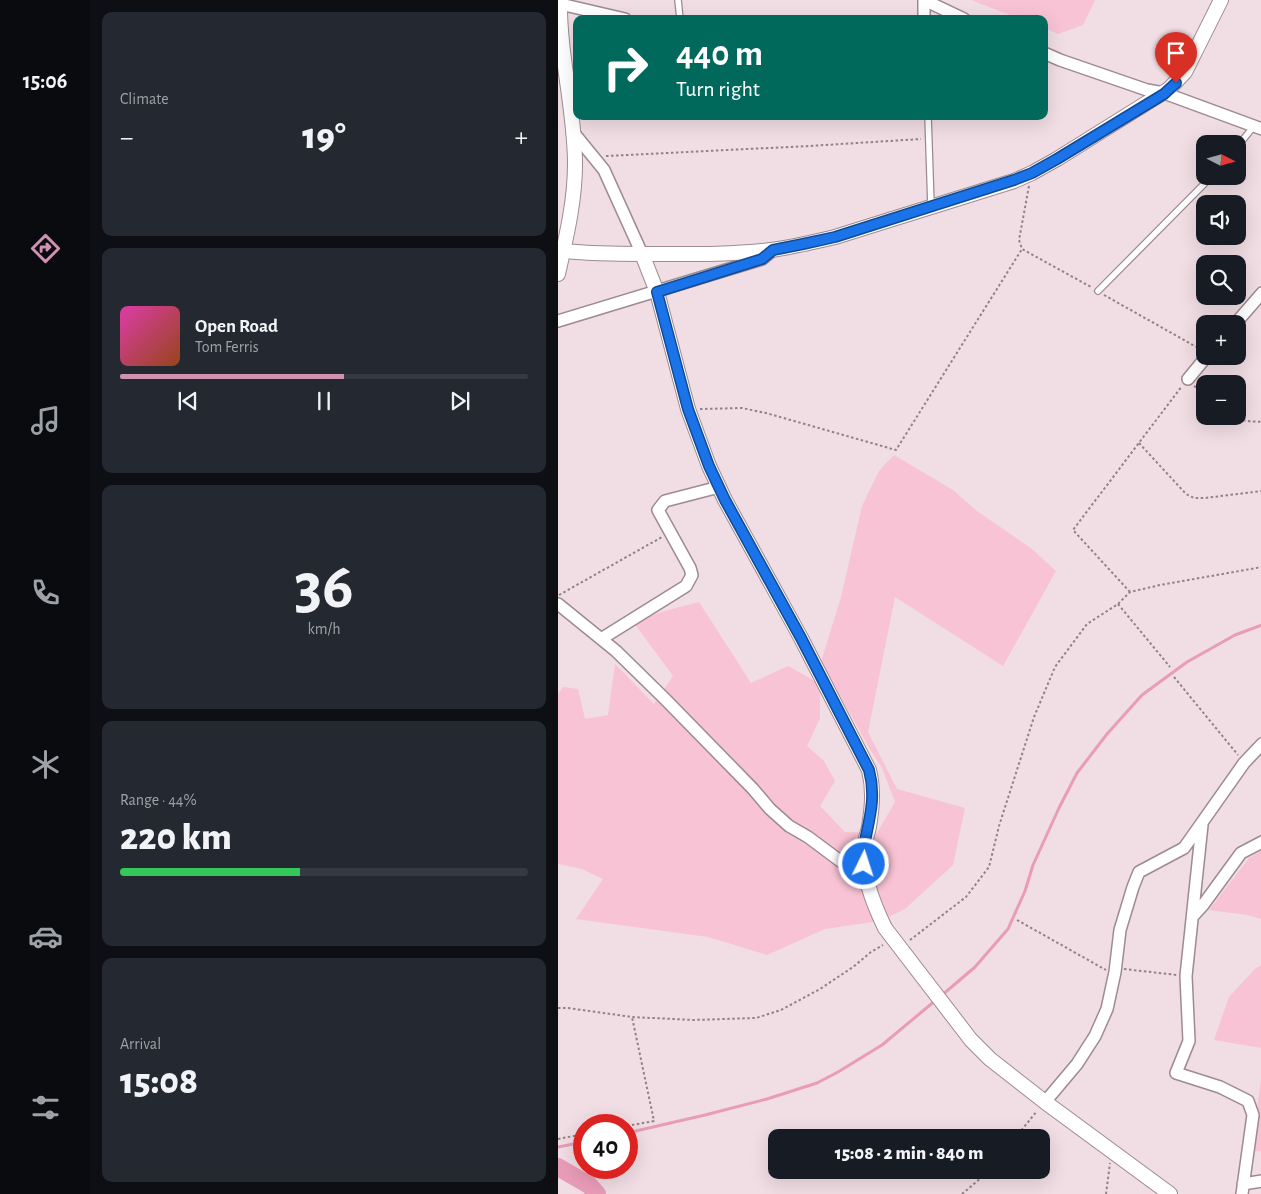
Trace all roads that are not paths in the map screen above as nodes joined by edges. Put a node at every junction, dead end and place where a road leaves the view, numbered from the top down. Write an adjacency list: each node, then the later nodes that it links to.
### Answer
1 (678, 0): 6 (lane)
2 (924, 0): 7 (street); 8 (street)
3 (1221, 0): 11 (street)
4 (560, 2): 5 (street); 9 (street)
5 (610, 15)
6 (680, 15)
7 (924, 15)
8 (956, 15)
9 (559, 30): 14 (street)
10 (1048, 55): 11 (street)
11 (1164, 94): 13 (street); 17 (street)
12 (928, 120): 17 (lane)
13 (1258, 127): 15 (lane)
14 (573, 132): 18 (street); 20 (street)
15 (1246, 138)
16 (1203, 185): 22 (lane)
17 (931, 206): 19 (street)
18 (560, 250): 20 (street); 21 (street)
19 (773, 250): 20 (street); 23 (street)
20 (642, 254): 23 (street)
21 (558, 274)
22 (1098, 291)
23 (657, 292): 26 (street); 29 (street)
24 (1262, 293): 25 (street)
25 (1243, 315)
26 (558, 321)
27 (1200, 365): 28 (street)
28 (1188, 379)
29 (719, 487): 31 (street); 35 (street)
30 (558, 604): 31 (street)
31 (601, 639): 35 (street)
32 (1262, 744): 33 (street)
33 (1202, 824): 36 (street); 37 (street)
34 (1262, 842): 36 (street)
35 (866, 876): 37 (street)
36 (1193, 916): 39 (street)
37 (1045, 1102): 40 (street)
38 (1262, 1181): 39 (street)
39 (1243, 1189)
40 (1170, 1194)

